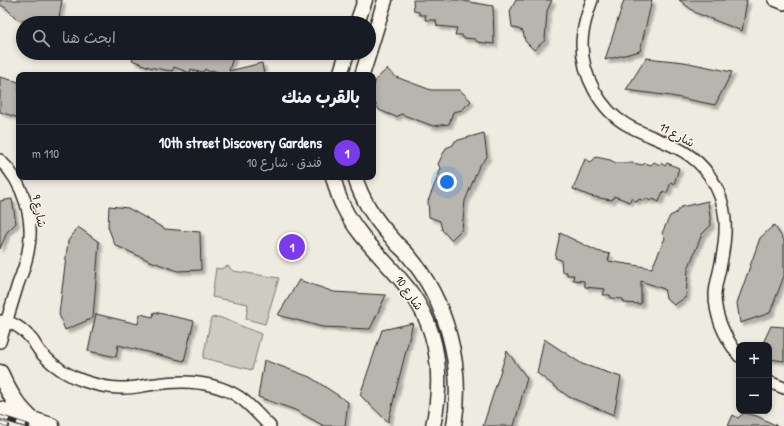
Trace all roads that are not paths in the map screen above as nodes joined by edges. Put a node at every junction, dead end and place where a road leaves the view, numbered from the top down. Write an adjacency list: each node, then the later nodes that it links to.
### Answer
1 (365, 0): 6 (street)
2 (385, 0): 7 (street)
3 (592, 0): 17 (street, شارع 11)
4 (774, 0): 5 (street)
5 (784, 4)
6 (359, 16)
7 (376, 30)
8 (345, 60): 10 (street)
9 (367, 60): 11 (street)
10 (341, 72)
11 (363, 72)
12 (0, 160): 15 (street, شارع 9)
13 (334, 180): 20 (street, شارع 10)
14 (356, 180): 22 (street, شارع 10)
15 (3, 321): 16 (street, شارع 9); 26 (street)
16 (0, 342)
17 (736, 351)
18 (0, 373): 24 (main road)
19 (772, 383): 21 (street)
20 (439, 388): 22 (street); 27 (street, شارع 10)
21 (784, 388)
22 (458, 395): 28 (street, شارع 10)
23 (0, 410): 24 (main road)
24 (32, 420): 25 (main road)
25 (51, 426)
26 (270, 426)
27 (433, 426)
28 (454, 426)

